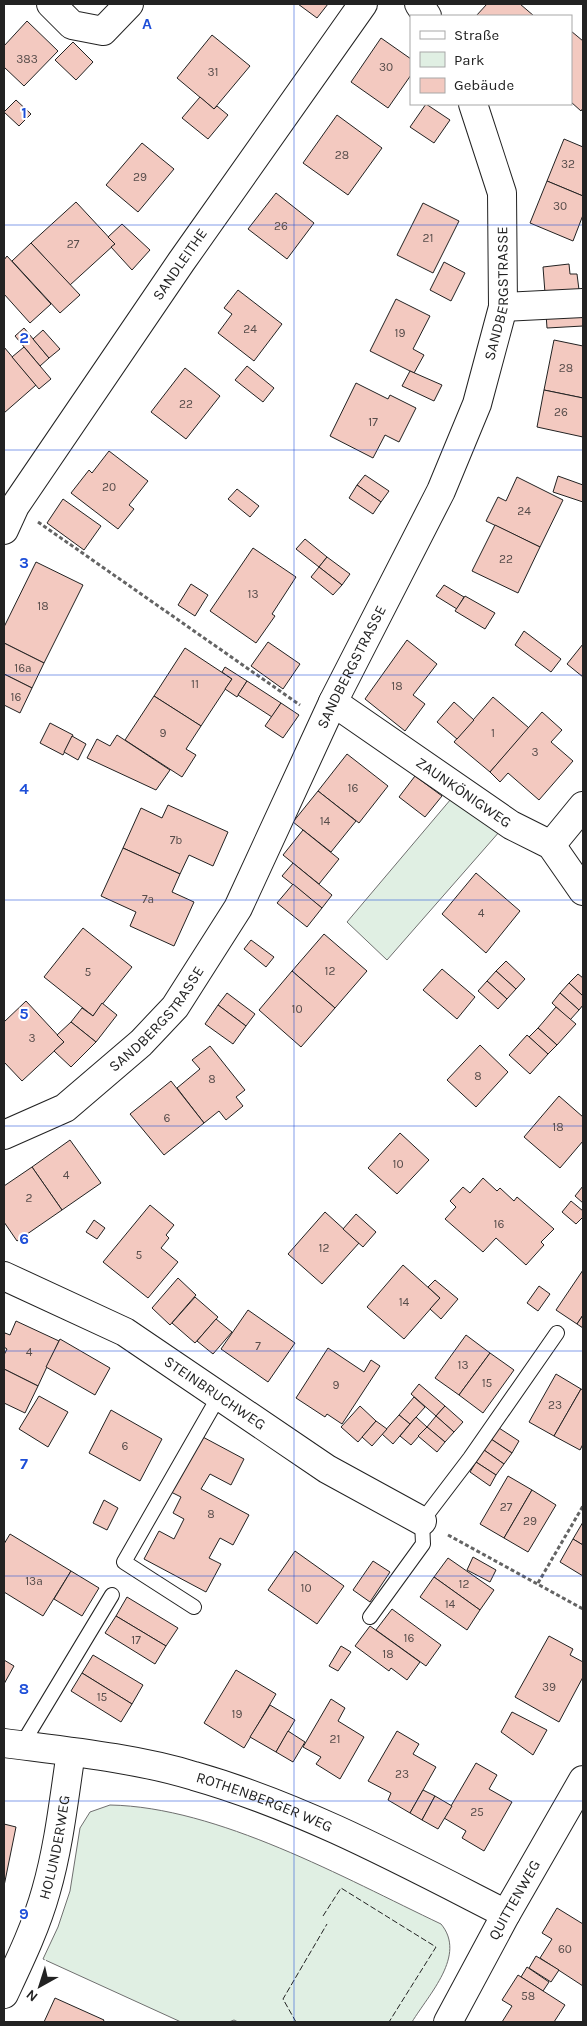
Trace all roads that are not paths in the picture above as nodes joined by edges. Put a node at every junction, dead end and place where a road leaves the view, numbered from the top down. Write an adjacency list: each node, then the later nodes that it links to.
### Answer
1 (51, 4): 2 (street)
2 (129, 4)
3 (363, 4): 9 (street, SANDLEITHE)
4 (419, 4): 5 (street)
5 (426, 15)
6 (473, 105): 8 (street, SANDBERGSTRASSE)
7 (583, 303): 8 (street)
8 (503, 307): 10 (street, SANDBERGSTRASSE)
9 (4, 530)
10 (329, 712): 12 (street, ZAUNKÖNIGWEG); 14 (street, SANDBERGSTRASSE)
11 (583, 806): 12 (street)
12 (551, 845): 13 (street, ZAUNKÖNIGWEG)
13 (583, 891)
14 (4, 1135)
15 (4, 1276): 17 (street, STEINBRUCHWEG)
16 (557, 1333): 18 (lane)
17 (219, 1396): 18 (street, STEINBRUCHWEG); 20 (lane)
18 (422, 1521): 21 (lane)
19 (112, 1595): 22 (lane)
20 (194, 1607)
21 (370, 1617)
22 (12, 1744): 23 (street, ROTHENBERGER WEG)
23 (71, 1752): 25 (street, ROTHENBERGER WEG); 26 (street, HOLUNDERWEG)
24 (583, 1780): 25 (street, QUITTENWEG)
25 (506, 1914): 27 (street, QUITTENWEG)
26 (4, 1994)
27 (448, 2022)

